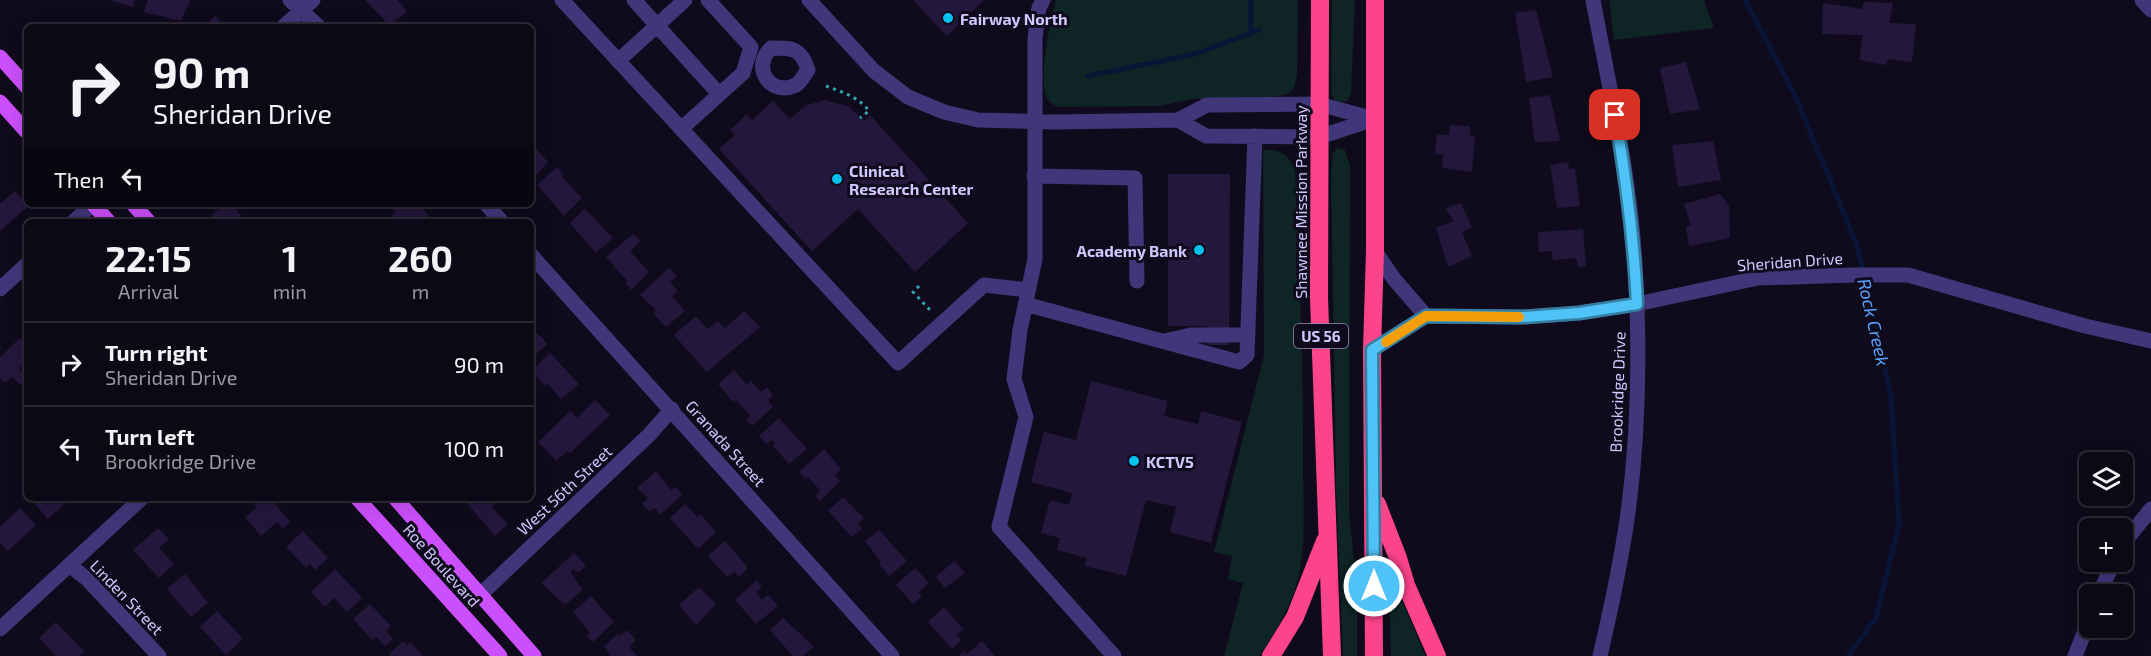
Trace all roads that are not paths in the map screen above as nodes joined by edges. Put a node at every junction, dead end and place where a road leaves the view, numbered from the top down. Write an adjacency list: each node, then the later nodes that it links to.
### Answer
1 (562, 0): 17 (street)
2 (634, 0): 15 (street)
3 (686, 0): 15 (street)
4 (708, 0): 18 (street)
5 (809, 0): 26 (street)
6 (1043, 0): 26 (street)
7 (1320, 0): 23 (highway, Shawnee Mission Parkway / US 56)
8 (1375, 0): 24 (highway, US 56)
9 (1593, 0): 46 (street, Brookridge Drive)
10 (2142, 0): 12 (street)
11 (302, 3): 13 (street); 14 (street)
12 (2151, 10)
13 (286, 24)
14 (317, 24)
15 (658, 26): 17 (street); 21 (street)
16 (0, 57): 20 (main road)
17 (618, 61): 28 (street)
18 (745, 65): 19 (street); 21 (street)
19 (761, 66)
20 (24, 84)
21 (719, 94): 28 (street)
22 (0, 102): 27 (main road)
23 (1319, 104): 24 (street); 25 (street); 30 (highway, Shawnee Mission Parkway / US 56)
24 (1374, 119): 30 (street); 40 (highway, US 56)
25 (1178, 120): 26 (street); 29 (street)
26 (1033, 121): 31 (street)
27 (24, 129)
28 (681, 129): 45 (street)
29 (1255, 136): 30 (street); 48 (street)
30 (1319, 137): 59 (highway, Shawnee Mission Parkway / US 56)
31 (1034, 176): 43 (street); 45 (street)
32 (90, 207): 36 (street)
33 (96, 207): 37 (main road)
34 (136, 207): 38 (main road)
35 (489, 207): 39 (street)
36 (76, 219)
37 (106, 219)
38 (146, 219)
39 (499, 219)
40 (1375, 251): 47 (street); 51 (highway, US 56)
41 (534, 258): 52 (street, Granada Street)
42 (24, 267): 44 (street)
43 (1137, 281)
44 (0, 289)
45 (1027, 297): 49 (street); 69 (street)
46 (1637, 304): 47 (street, Sheridan Drive); 50 (street, Sheridan Drive); 64 (street, Brookridge Drive)
47 (1426, 316): 51 (street)
48 (1248, 335): 49 (street); 49 (street)
49 (1161, 341)
50 (2151, 341)
51 (1372, 350): 53 (highway, US 56)
52 (672, 409): 61 (street, West 56th Street); 68 (street, Granada Street)
53 (1373, 494): 72 (highway, US 56); 73 (highway)
54 (139, 501): 60 (street)
55 (360, 501): 66 (main road, Roe Boulevard)
56 (398, 501): 61 (main road, Roe Boulevard)
57 (2151, 508): 58 (street)
58 (2133, 531)
59 (1328, 534): 70 (highway); 71 (highway, Shawnee Mission Parkway / US 56)
60 (69, 564): 62 (street); 65 (street, Linden Street)
61 (480, 595): 67 (main road, Roe Boulevard)
62 (0, 629)
63 (2082, 638): 74 (street)
64 (1601, 649)
65 (159, 656)
66 (500, 656)
67 (534, 656)
68 (892, 656)
69 (1114, 656)
70 (1271, 656)
71 (1332, 656)
72 (1374, 656)
73 (1437, 656)
74 (2075, 656)

